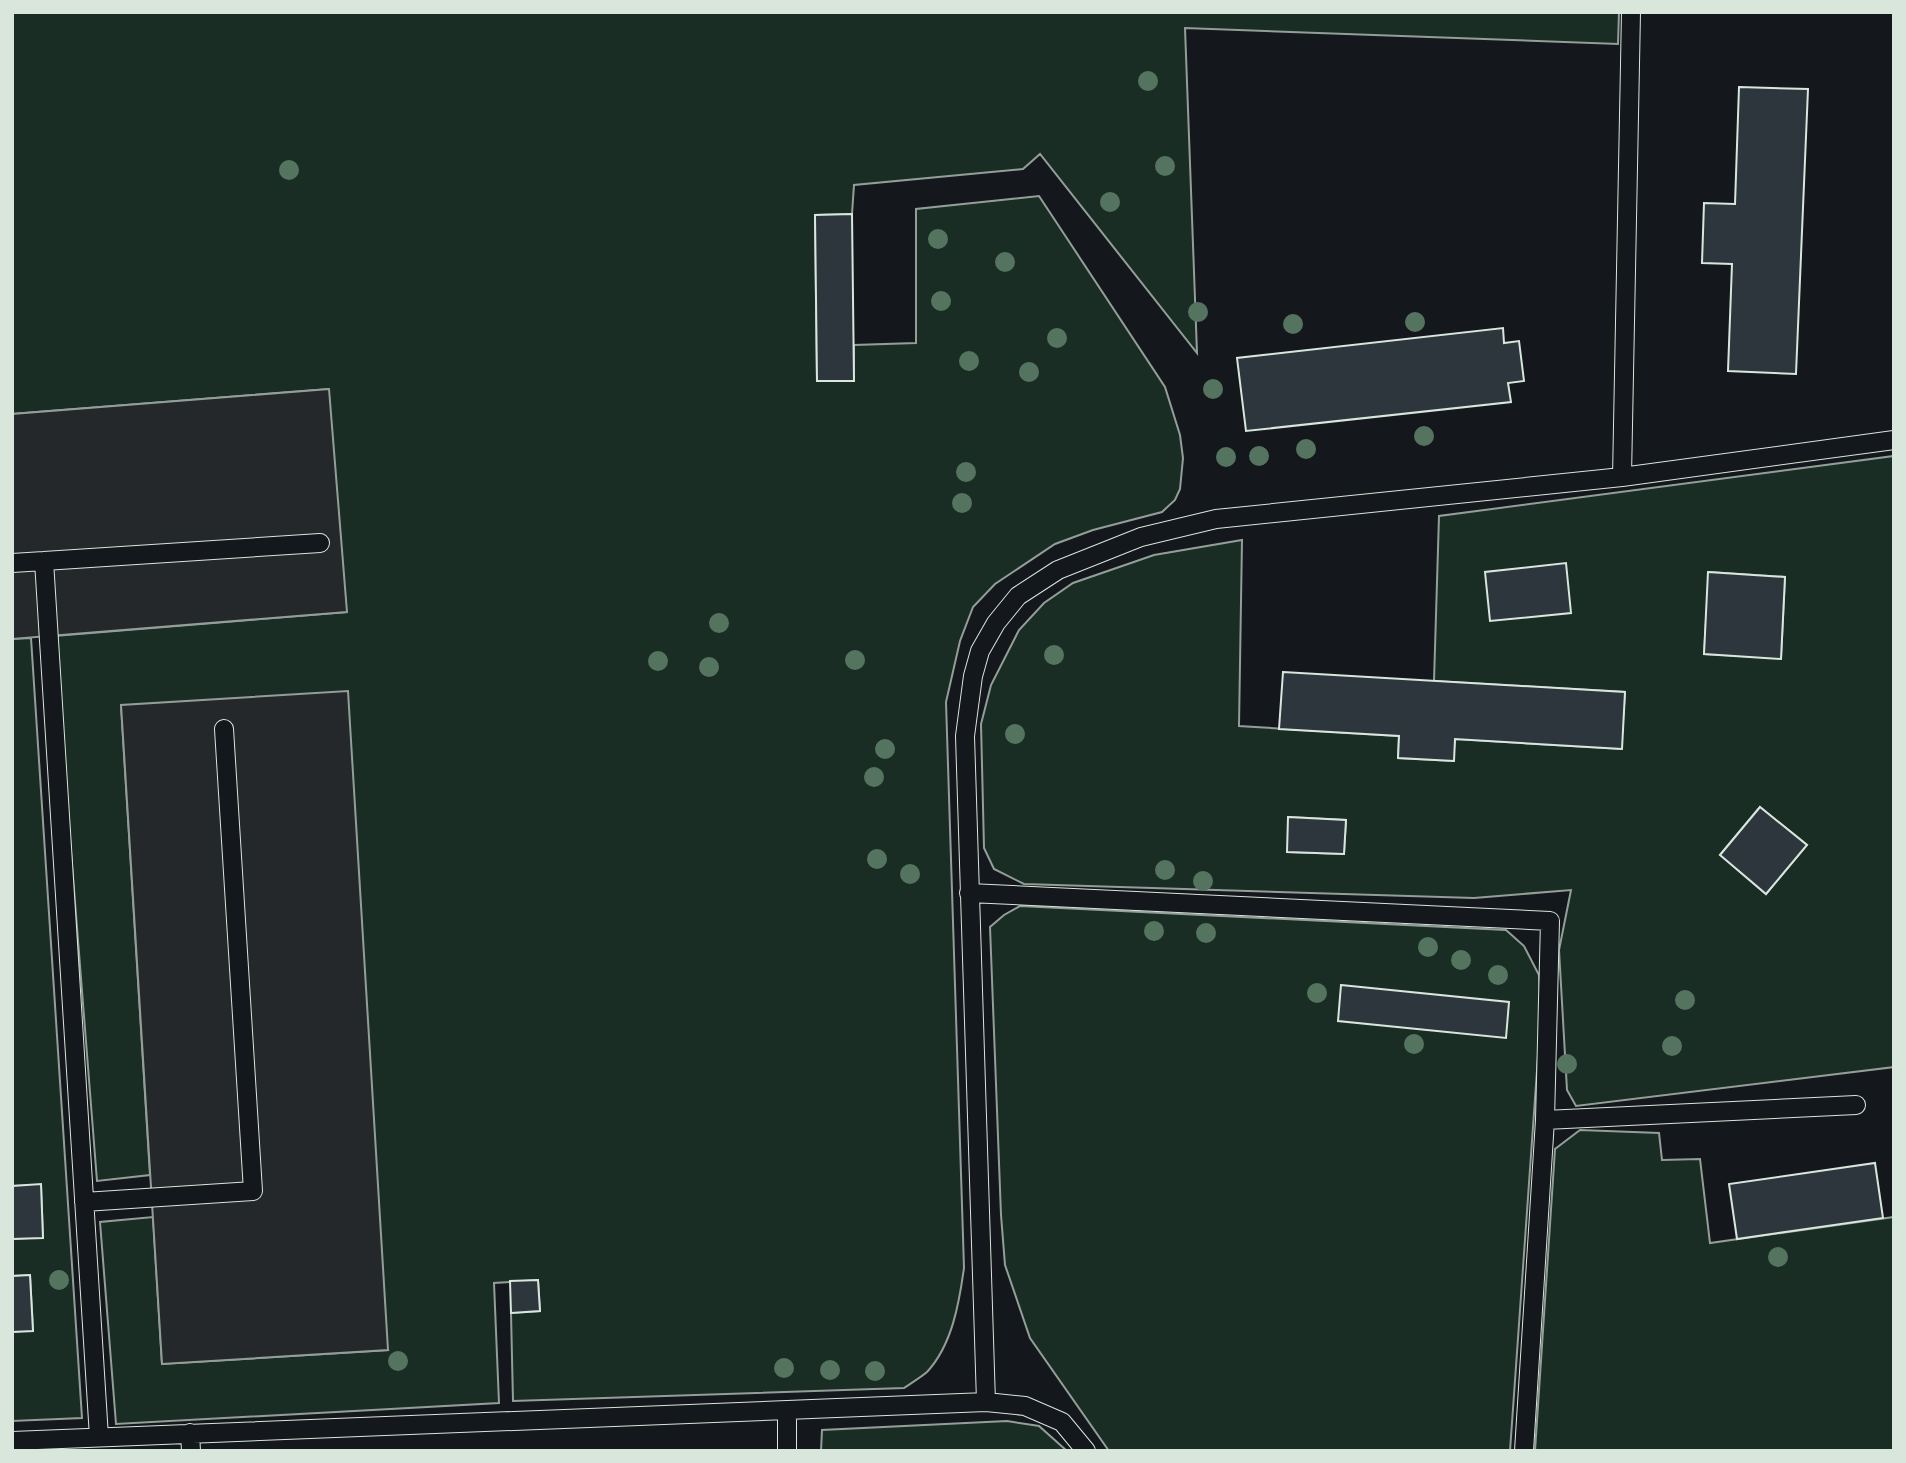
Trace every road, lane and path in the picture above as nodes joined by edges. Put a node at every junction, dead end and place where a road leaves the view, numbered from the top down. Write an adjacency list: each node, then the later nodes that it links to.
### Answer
1 (1631, 12): 3 (lane)
2 (1894, 440): 3 (lane)
3 (1622, 477): 8 (lane)
4 (320, 543): 5 (lane)
5 (44, 561): 6 (lane); 11 (lane)
6 (12, 563)
7 (225, 729): 11 (lane)
8 (969, 893): 10 (lane); 12 (lane)
9 (1856, 1105): 10 (lane)
10 (1545, 1120): 19 (lane)
11 (84, 1202): 14 (lane)
12 (986, 1402): 13 (lane); 18 (lane)
13 (787, 1410): 16 (lane); 17 (lane)
14 (99, 1437): 15 (lane); 16 (lane)
15 (12, 1441)
16 (191, 1442)
17 (787, 1451)
18 (1086, 1451)
19 (1524, 1451)

